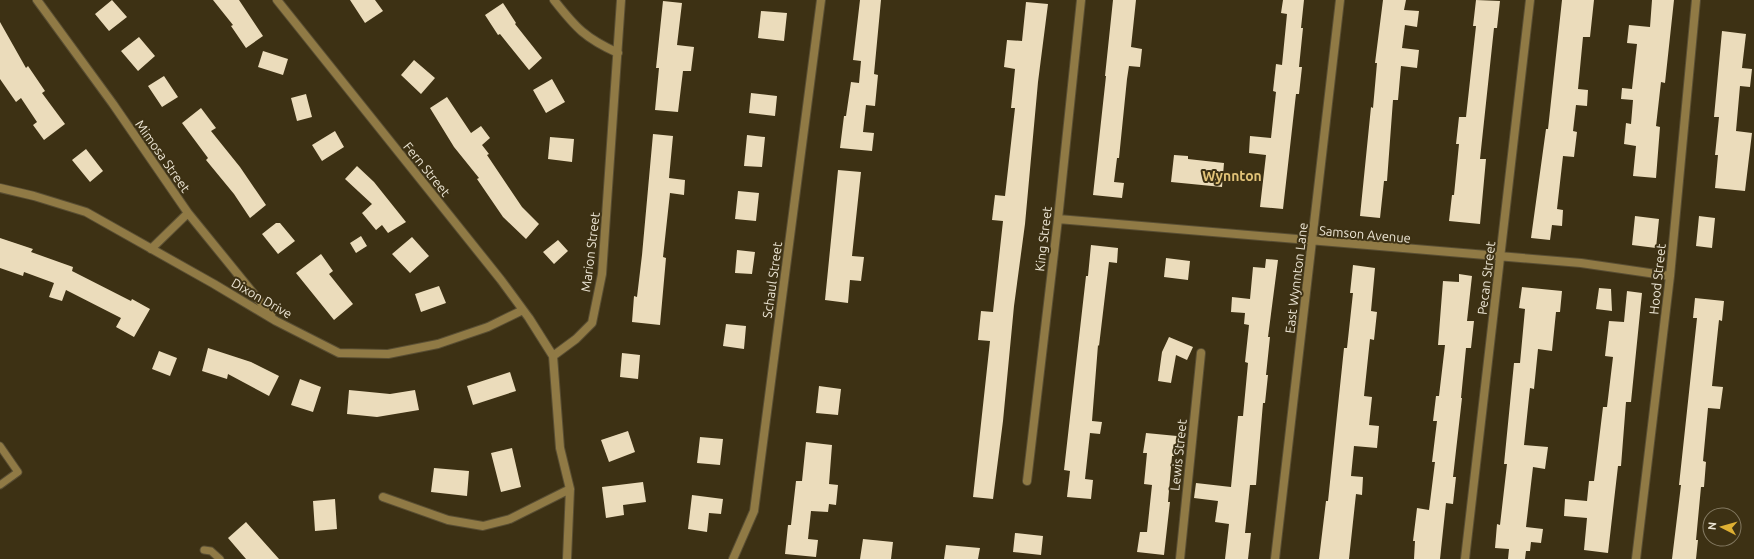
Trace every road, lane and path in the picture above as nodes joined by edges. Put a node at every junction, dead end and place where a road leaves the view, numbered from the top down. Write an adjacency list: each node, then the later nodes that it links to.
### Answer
1 (37, 0): 12 (street, Mimosa Street)
2 (277, 0): 18 (street, Fern Street)
3 (554, 0): 10 (street)
4 (622, 0): 10 (street, Marion Street)
5 (821, 0): 30 (street, Schaul Street)
6 (1081, 0): 13 (street, King Street)
7 (1340, 0): 14 (street, East Wynnton Lane)
8 (1530, 0): 16 (street, Pecan Street)
9 (1696, 0): 17 (street, Hood Street)
10 (618, 53): 21 (street, Marion Street)
11 (0, 188): 15 (street, Dixon Drive)
12 (188, 213): 15 (street); 19 (street, Mimosa Street)
13 (1058, 219): 14 (street, Samson Avenue); 23 (street, King Street)
14 (1313, 241): 16 (street, Samson Avenue); 32 (street, East Wynnton Lane)
15 (150, 249): 19 (street, Dixon Drive)
16 (1500, 257): 17 (street, Samson Avenue); 33 (street, Pecan Street)
17 (1670, 276): 34 (street, Hood Street)
18 (523, 310): 19 (street, Dixon Drive); 21 (street, Fern Street)
19 (276, 321)
20 (1201, 353): 31 (street, Lewis Street)
21 (553, 356): 25 (street)
22 (0, 446): 24 (lane)
23 (1027, 481)
24 (0, 485)
25 (570, 489): 26 (street); 29 (street)
26 (383, 497)
27 (204, 550): 28 (lane)
28 (220, 559)
29 (567, 559)
30 (733, 559)
31 (1180, 559)
32 (1275, 559)
33 (1465, 559)
34 (1636, 559)

